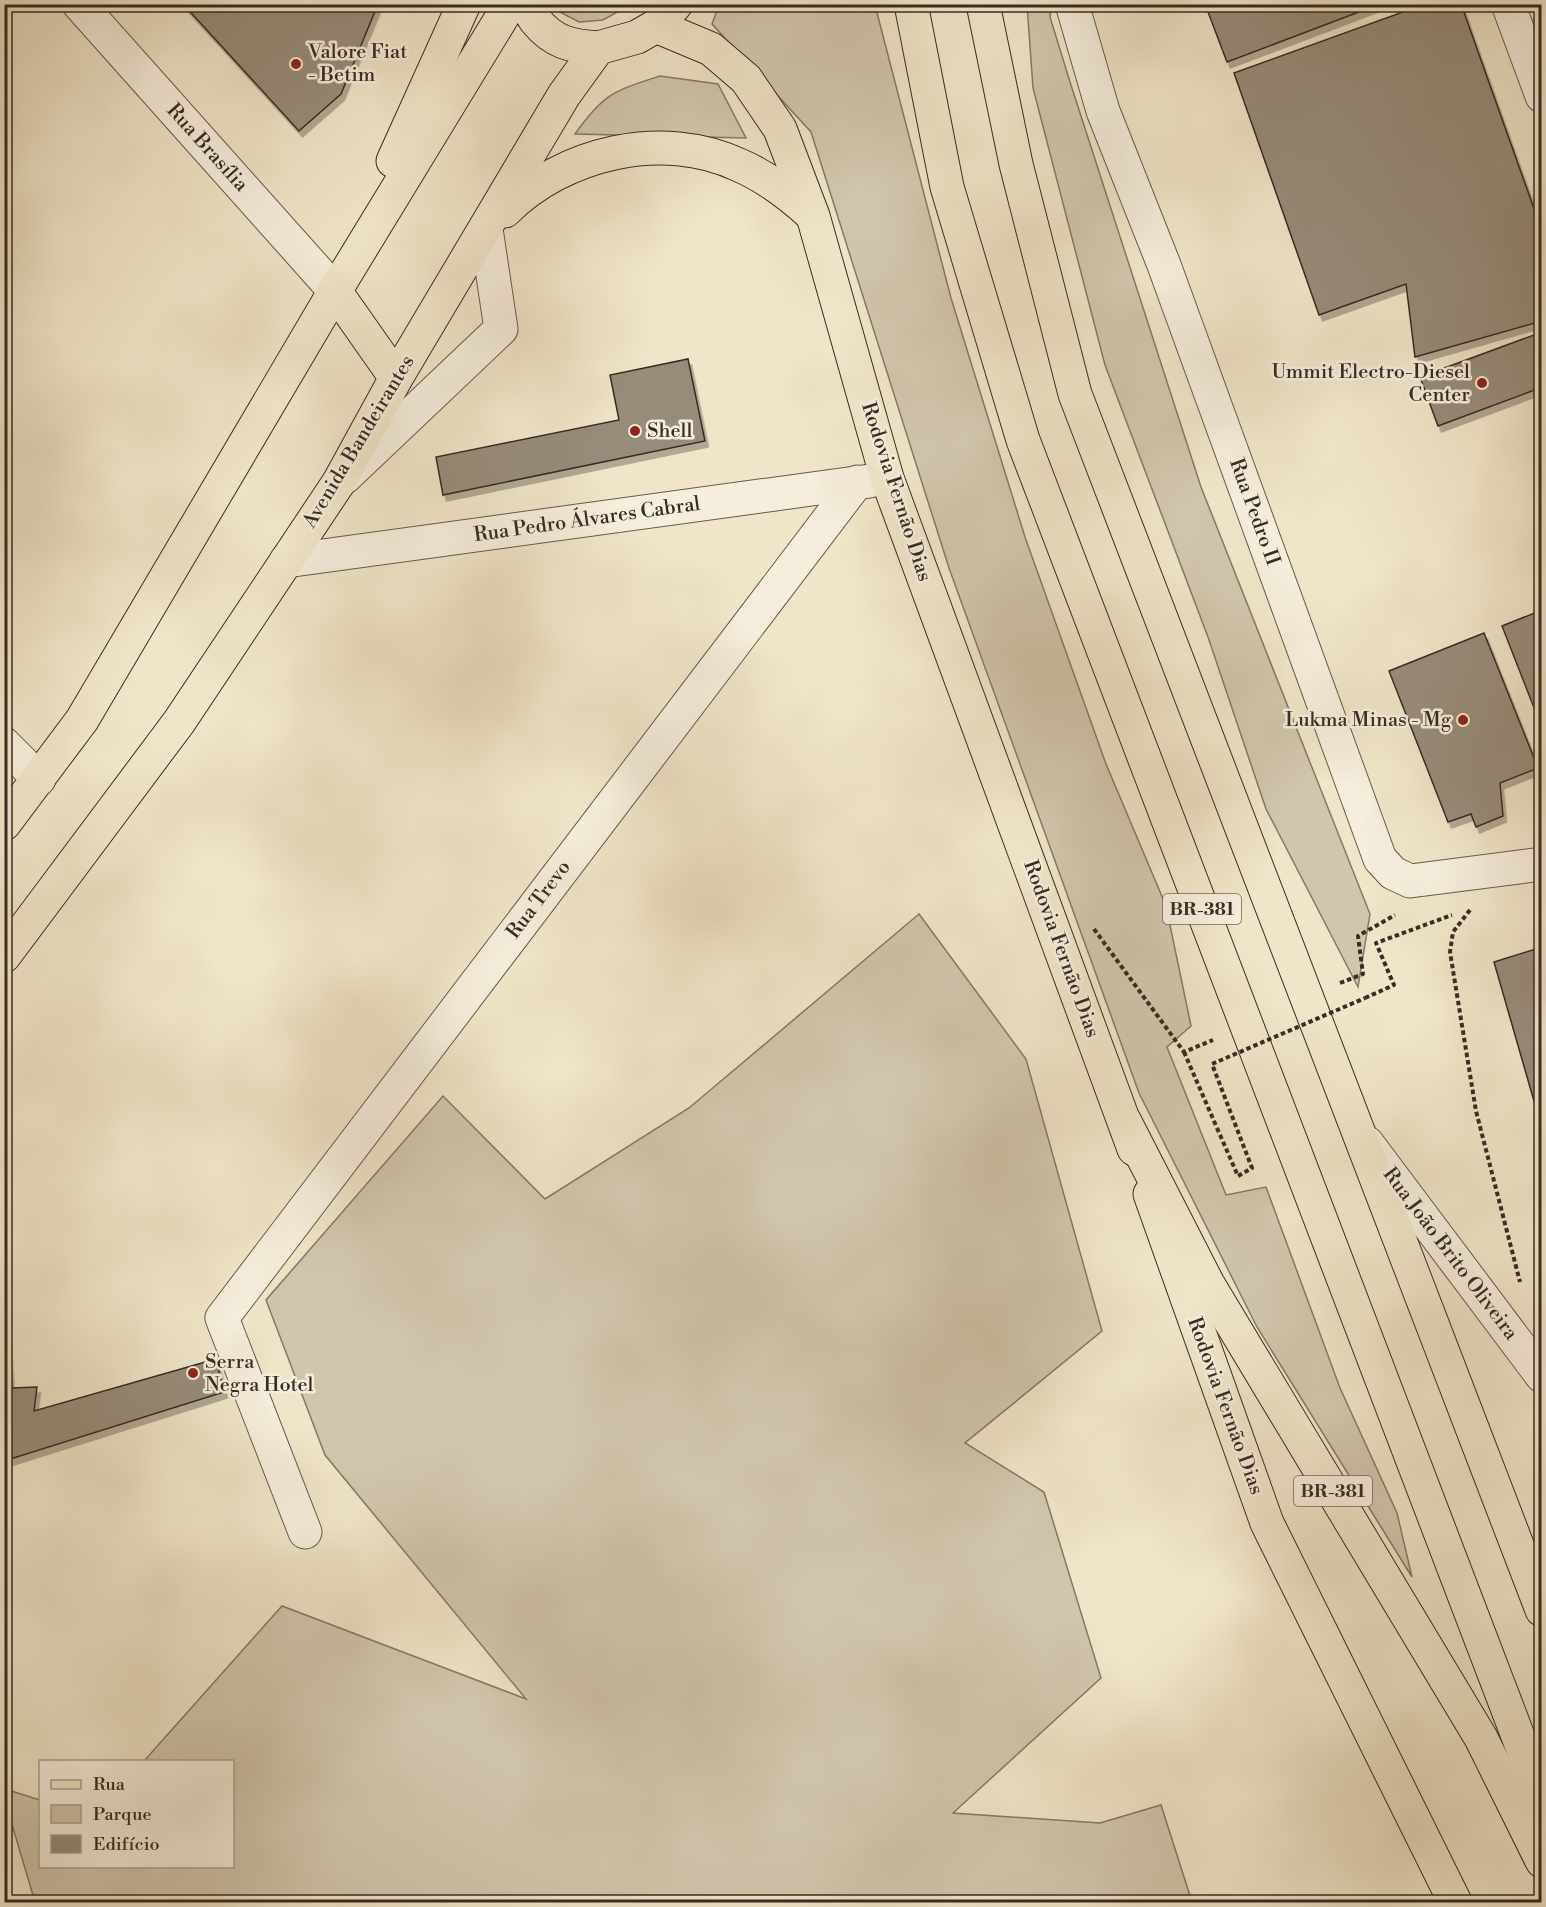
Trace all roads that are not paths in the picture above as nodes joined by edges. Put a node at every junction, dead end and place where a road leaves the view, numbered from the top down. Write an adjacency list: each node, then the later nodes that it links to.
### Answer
1 (79, 4): 14 (street, Rua Brasília)
2 (464, 4): 14 (main road)
3 (510, 4): 14 (main road)
4 (528, 4): 10 (main road)
5 (912, 4): 29 (main road, BR-381)
6 (983, 4): 25 (main road, BR-381)
7 (1072, 4): 22 (street, Rua Pedro II)
8 (1508, 4): 11 (street)
9 (666, 15): 10 (main road); 12 (main road, Rodovia Fernão Dias / BR-381)
10 (598, 48): 13 (main road, Avenida Bandeirantes)
11 (1542, 96)
12 (813, 216): 13 (main road); 16 (main road, Rodovia Fernão Dias / BR-381)
13 (486, 229): 15 (main road, Avenida Bandeirantes); 17 (street)
14 (335, 291): 15 (main road); 20 (main road)
15 (396, 378): 17 (main road, Avenida Bandeirantes)
16 (872, 480): 18 (street, Rua Pedro Álvares Cabral); 24 (main road, Rodovia Fernão Dias / BR-381); 27 (street, Rua Trevo)
17 (339, 482): 18 (main road, Avenida Bandeirantes)
18 (286, 561): 23 (main road, Avenida Bandeirantes)
19 (4, 744): 20 (street)
20 (39, 779): 21 (main road)
21 (4, 825)
22 (1542, 864)
23 (4, 956)
24 (1125, 1122): 30 (main road, BR-381); 31 (main road, Rodovia Fernão Dias / BR-381)
25 (1359, 1132): 26 (street, Rua João Brito Oliveira); 28 (main road, BR-381)
26 (1542, 1376)
27 (305, 1532)
28 (1542, 1610)
29 (1542, 1799)
30 (1542, 1861)
31 (1455, 1902)

